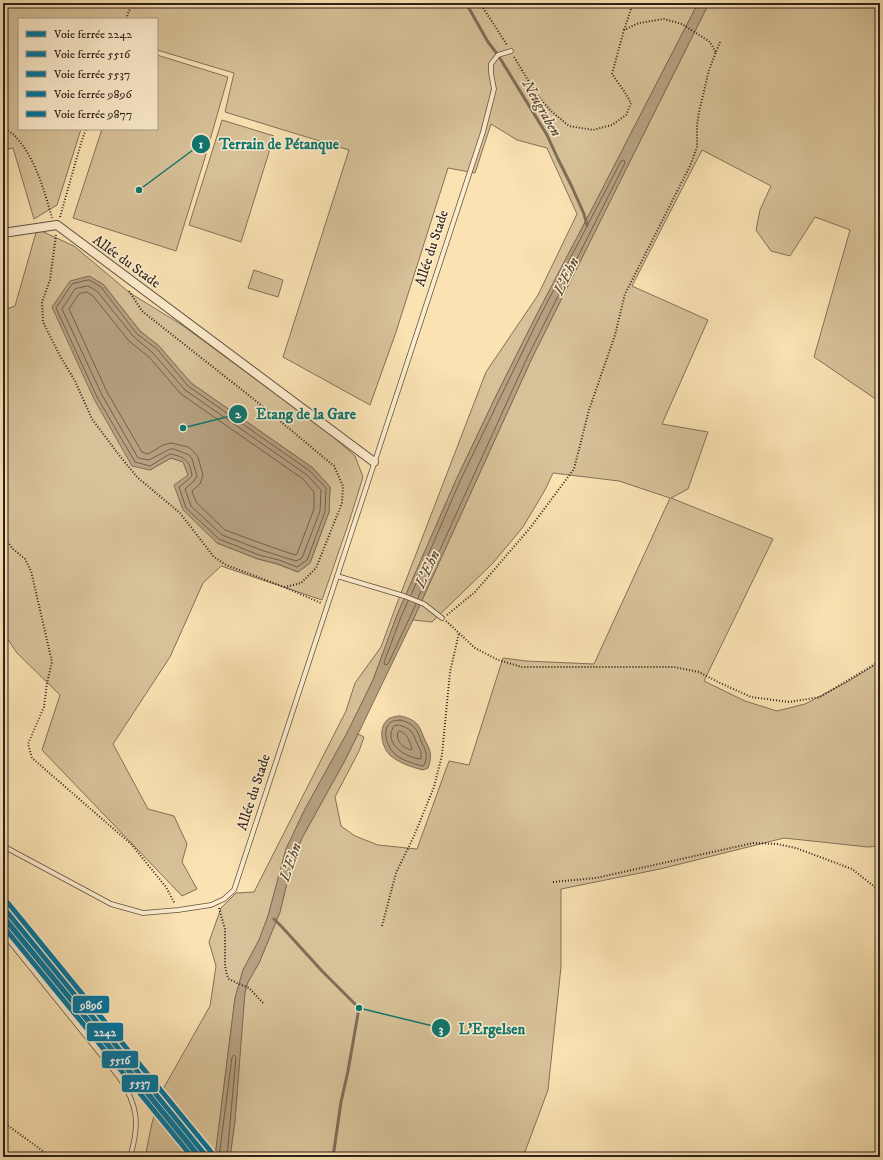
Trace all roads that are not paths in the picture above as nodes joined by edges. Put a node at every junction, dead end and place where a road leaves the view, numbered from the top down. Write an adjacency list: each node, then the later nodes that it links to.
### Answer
1 (511, 51): 3 (lane, Allée du Stade)
2 (3, 233): 3 (street, Allée du Stade)
3 (374, 462): 4 (lane, Allée du Stade)
4 (337, 576): 5 (lane); 6 (lane, Allée du Stade)
5 (442, 618)
6 (3, 846)
7 (3, 933): 8 (lane)
8 (130, 1157)

